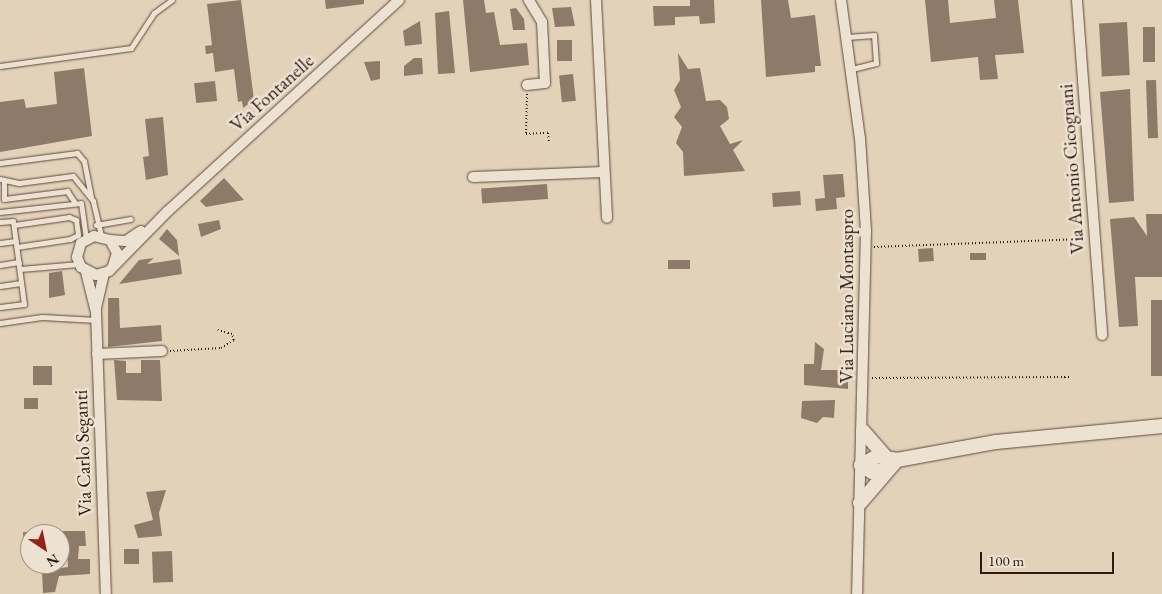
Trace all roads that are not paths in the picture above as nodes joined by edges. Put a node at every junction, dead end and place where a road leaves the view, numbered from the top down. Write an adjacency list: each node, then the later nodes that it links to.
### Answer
1 (172, 0): 8 (lane)
2 (399, 0): 17 (street, Via Fontanelle)
3 (529, 0): 10 (street)
4 (596, 0): 12 (street)
5 (841, 0): 7 (street, Via Luciano Montaspro)
6 (1078, 0): 39 (street, Via Antonio Cicognani)
7 (847, 37): 9 (street, Via Luciano Montaspro); 9 (lane)
8 (0, 66)
9 (852, 69): 43 (street, Via Luciano Montaspro)
10 (527, 84)
11 (0, 163): 15 (lane)
12 (604, 172): 13 (street); 19 (street)
13 (473, 177)
14 (2, 180): 15 (lane); 16 (lane)
15 (93, 201): 23 (lane)
16 (75, 203): 18 (lane); 25 (lane)
17 (168, 211): 24 (street, Via Fontanelle); 30 (street, Via Fontanelle)
18 (0, 212)
19 (606, 218)
20 (130, 219): 23 (lane)
21 (0, 222): 22 (lane)
22 (14, 225): 27 (lane); 27 (lane)
23 (96, 225): 24 (lane)
24 (106, 238): 25 (street); 30 (street)
25 (86, 239): 31 (street)
26 (0, 243): 27 (lane)
27 (17, 244): 28 (lane)
28 (19, 262): 29 (lane); 32 (lane)
29 (0, 265)
30 (114, 266): 33 (street)
31 (82, 268): 32 (lane); 33 (street); 37 (street, Via Carlo Seganti)
32 (20, 269): 34 (lane)
33 (104, 274): 37 (street, Via Carlo Seganti)
34 (21, 284): 35 (lane); 36 (lane)
35 (0, 286)
36 (0, 307)
37 (96, 316): 38 (lane); 41 (street, Via Carlo Seganti)
38 (0, 323)
39 (1102, 335)
40 (162, 351): 41 (street)
41 (97, 354): 47 (street, Via Carlo Seganti)
42 (1162, 426): 44 (street)
43 (863, 431): 44 (street); 45 (street, Via Luciano Montaspro)
44 (890, 462): 45 (street); 46 (street)
45 (861, 465): 46 (street, Via Luciano Montaspro)
46 (860, 503): 48 (street, Via Luciano Montaspro)
47 (106, 594)
48 (857, 594)

